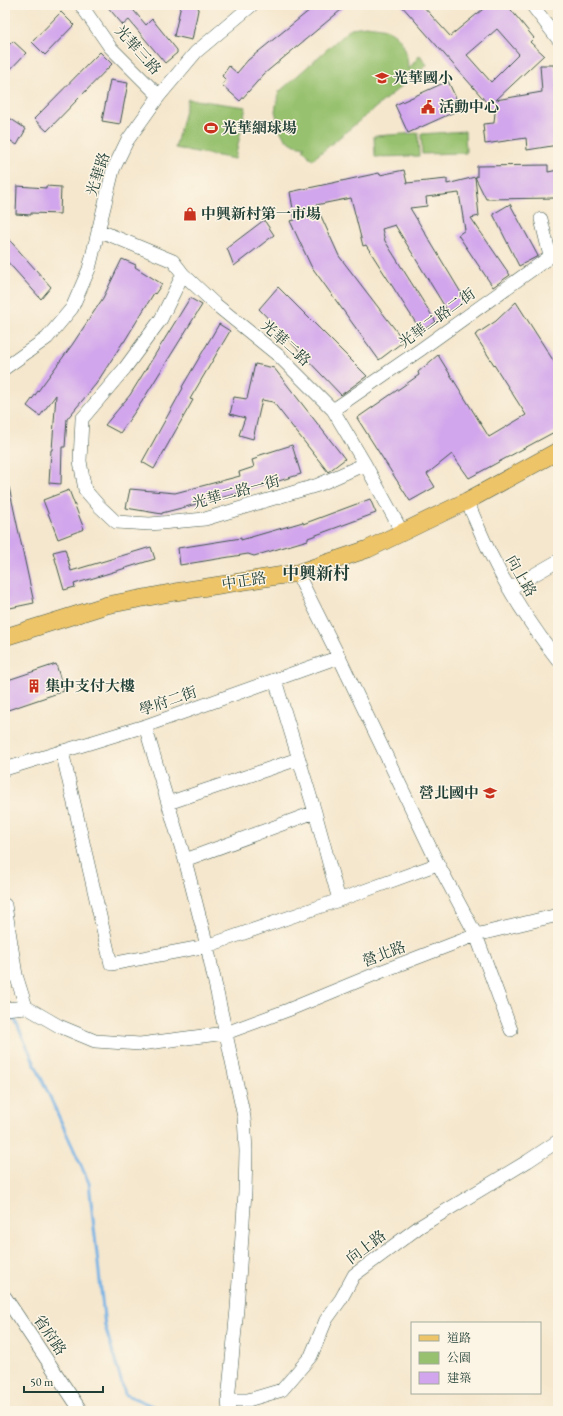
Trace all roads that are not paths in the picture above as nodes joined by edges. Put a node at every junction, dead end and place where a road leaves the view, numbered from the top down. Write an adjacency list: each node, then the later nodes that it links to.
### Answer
1 (81, 5): 5 (street, 光華三路)
2 (252, 5): 5 (street, 光華路)
3 (532, 5): 4 (street)
4 (558, 40)
5 (159, 96): 7 (street, 光華路)
6 (541, 219): 8 (street)
7 (98, 230): 9 (street, 光華二路); 10 (street, 光華路)
8 (554, 253): 11 (street, 光華二路二街)
9 (183, 274): 11 (street, 光華二路); 13 (street, 光華二路一街)
10 (5, 368)
11 (334, 410): 13 (street, 光華二路)
12 (558, 451): 14 (main road, 中正路)
13 (365, 464): 15 (street, 光華二路)
14 (467, 501): 15 (main road, 中正路); 18 (street, 向上路)
15 (402, 532): 17 (main road, 中正路)
16 (558, 561): 18 (street)
17 (297, 573): 19 (main road, 中正路); 20 (street)
18 (509, 589): 21 (street, 向上路)
19 (5, 637)
20 (339, 657): 22 (street, 學府二街); 30 (street)
21 (558, 660)
22 (276, 680): 23 (street, 學府二街); 25 (street)
23 (145, 726): 24 (street, 學府二街); 27 (street)
24 (62, 751): 26 (street, 學府二街); 35 (street)
25 (298, 759): 27 (street); 28 (street)
26 (5, 768)
27 (168, 803): 29 (street)
28 (315, 812): 29 (street); 31 (street)
29 (185, 860): 35 (street)
30 (438, 864): 31 (street); 34 (street)
31 (339, 900): 35 (street)
32 (5, 905): 36 (street)
33 (558, 915): 34 (street, 營北路)
34 (476, 936): 38 (street); 39 (street, 營北路)
35 (207, 946): 39 (street)
36 (26, 1007): 37 (street); 39 (street, 營北路)
37 (5, 1009)
38 (511, 1030)
39 (226, 1033): 42 (street)
40 (558, 1141): 42 (street, 向上路)
41 (5, 1297): 43 (street, 省府路)
42 (229, 1405)
43 (81, 1411)

